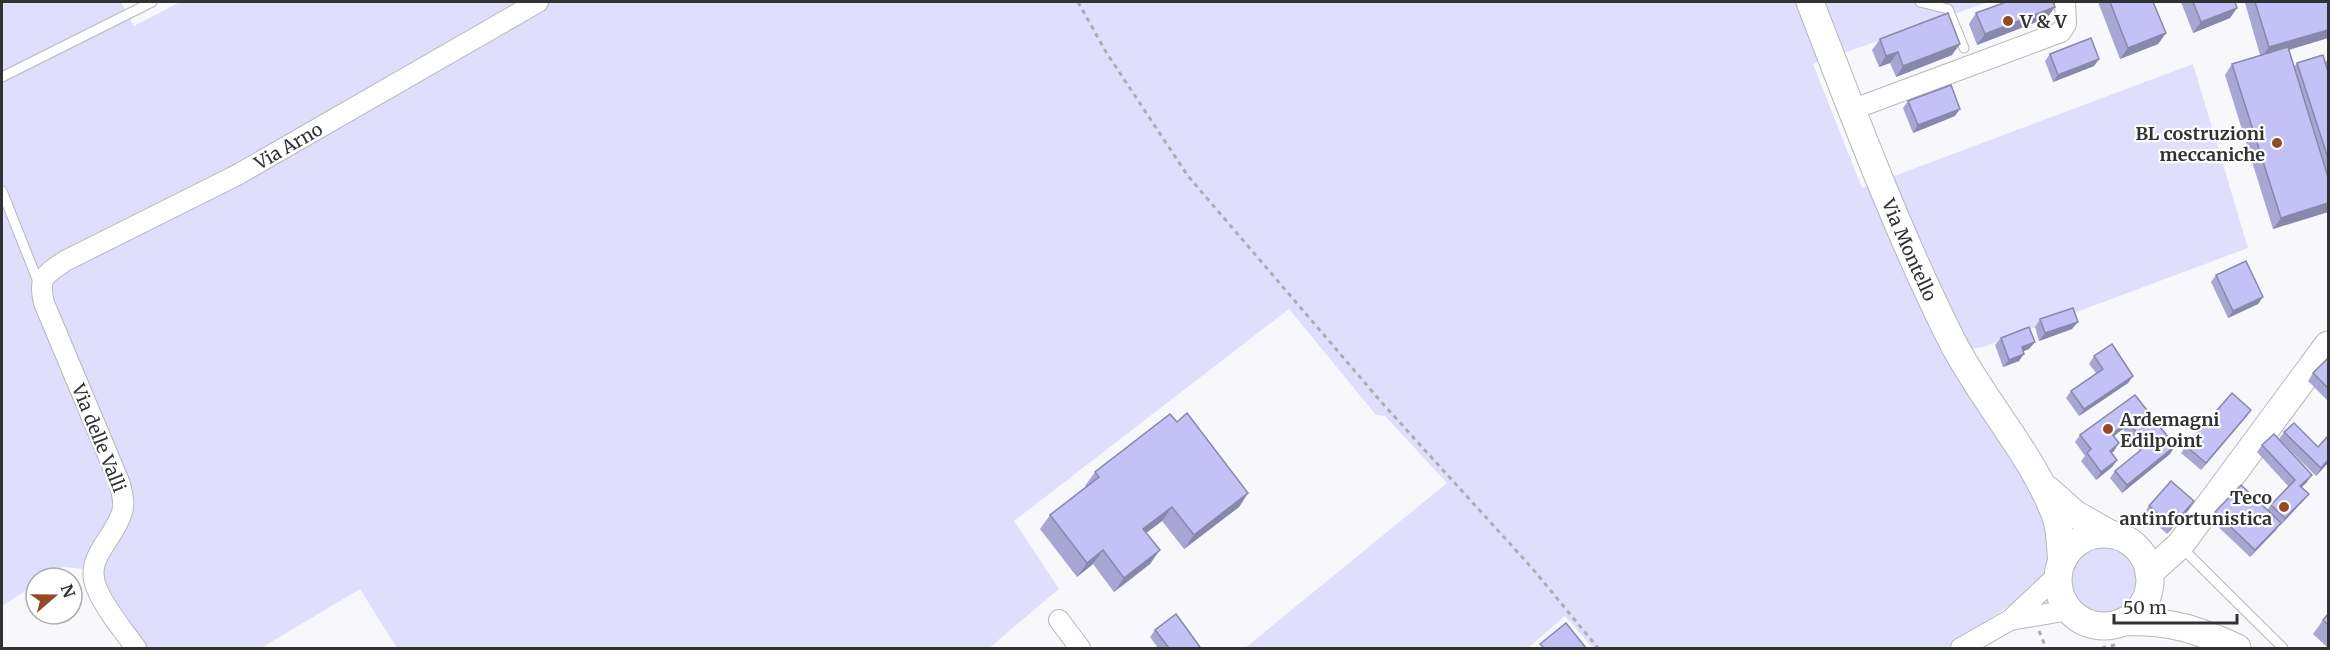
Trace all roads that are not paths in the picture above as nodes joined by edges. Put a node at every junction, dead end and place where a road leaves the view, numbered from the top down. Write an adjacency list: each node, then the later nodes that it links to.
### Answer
1 (152, 2): 7 (lane)
2 (538, 2): 10 (street, Via Arno)
3 (1810, 2): 8 (street, Via Montello)
4 (1920, 2): 6 (lane)
5 (2065, 2): 8 (street)
6 (1964, 48)
7 (2, 77)
8 (1851, 110): 12 (street, Via Montello)
9 (2, 191): 10 (lane)
10 (40, 286): 22 (street, Via delle Valli)
11 (2328, 345): 14 (street)
12 (2040, 482): 13 (street, Via Montello); 16 (street, Via Montello)
13 (2110, 534): 15 (street); 16 (street)
14 (2180, 545): 15 (street); 26 (lane)
15 (2146, 567): 20 (street); 21 (street)
16 (2060, 569): 17 (street); 19 (street)
17 (2069, 610): 19 (street); 20 (street)
18 (1059, 620): 23 (street)
19 (2010, 620): 24 (street)
20 (2123, 622): 21 (street)
21 (2197, 629): 25 (street)
22 (136, 648)
23 (1080, 648)
24 (1960, 648)
25 (2237, 648)
26 (2283, 648)

